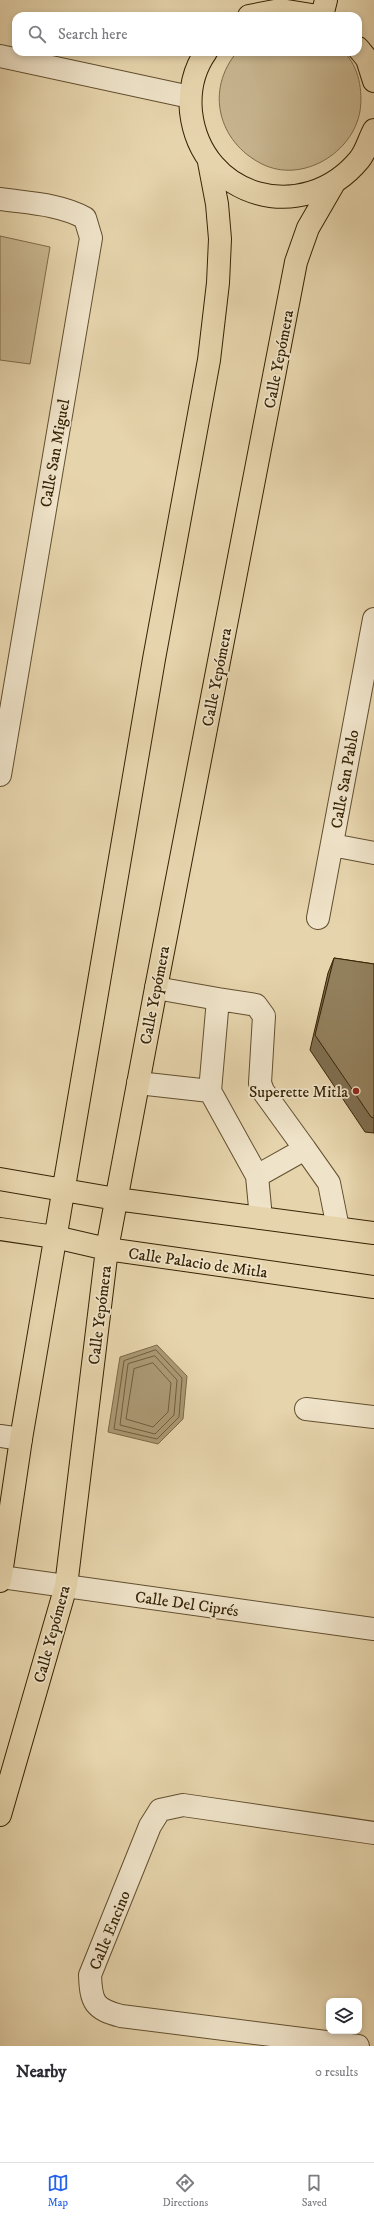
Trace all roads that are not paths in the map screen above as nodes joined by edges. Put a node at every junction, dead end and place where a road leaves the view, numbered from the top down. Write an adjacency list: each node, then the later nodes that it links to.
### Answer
1 (253, 0): 3 (main road)
2 (326, 0): 6 (main road)
3 (250, 12)
4 (270, 12): 5 (main road)
5 (293, 12)
6 (323, 12)
7 (362, 53): 10 (main road)
8 (0, 56): 11 (street)
9 (203, 56): 11 (main road)
10 (374, 81)
11 (190, 97): 13 (main road)
12 (374, 130): 14 (main road)
13 (209, 162): 14 (main road); 28 (main road)
14 (334, 183): 21 (main road, Calle Yepómera)
15 (0, 199): 17 (street, Calle San Miguel)
16 (374, 619): 18 (street, Calle San Pablo)
17 (0, 775)
18 (332, 845): 19 (street, Calle San Pablo); 20 (street, Calle San Pablo)
19 (374, 853)
20 (318, 918)
21 (156, 988): 22 (street); 23 (main road, Calle Yepómera)
22 (218, 999): 24 (street); 25 (street)
23 (138, 1083): 24 (street); 29 (main road, Calle Yepómera)
24 (210, 1091): 26 (street)
25 (305, 1148): 26 (street); 31 (street)
26 (257, 1176): 30 (street)
27 (0, 1179): 28 (main road)
28 (64, 1190): 29 (main road); 34 (main road)
29 (116, 1199): 30 (main road); 35 (main road, Calle Yepómera)
30 (261, 1218): 31 (main road)
31 (338, 1228): 33 (main road)
32 (0, 1229): 34 (main road, Calle Palacio de Mitla)
33 (374, 1232)
34 (56, 1237): 35 (main road, Calle Palacio de Mitla); 39 (main road)
35 (108, 1250): 36 (main road, Calle Palacio de Mitla); 41 (main road, Calle Yepómera)
36 (374, 1287)
37 (306, 1409): 38 (street)
38 (374, 1418)
39 (10, 1438): 40 (main road)
40 (0, 1579): 41 (street, Calle Del Ciprés)
41 (66, 1586): 42 (street, Calle Del Ciprés); 43 (main road, Calle Yepómera)
42 (374, 1629)
43 (0, 1814)
44 (374, 1833): 45 (street, Calle Encino)
45 (358, 2046)

